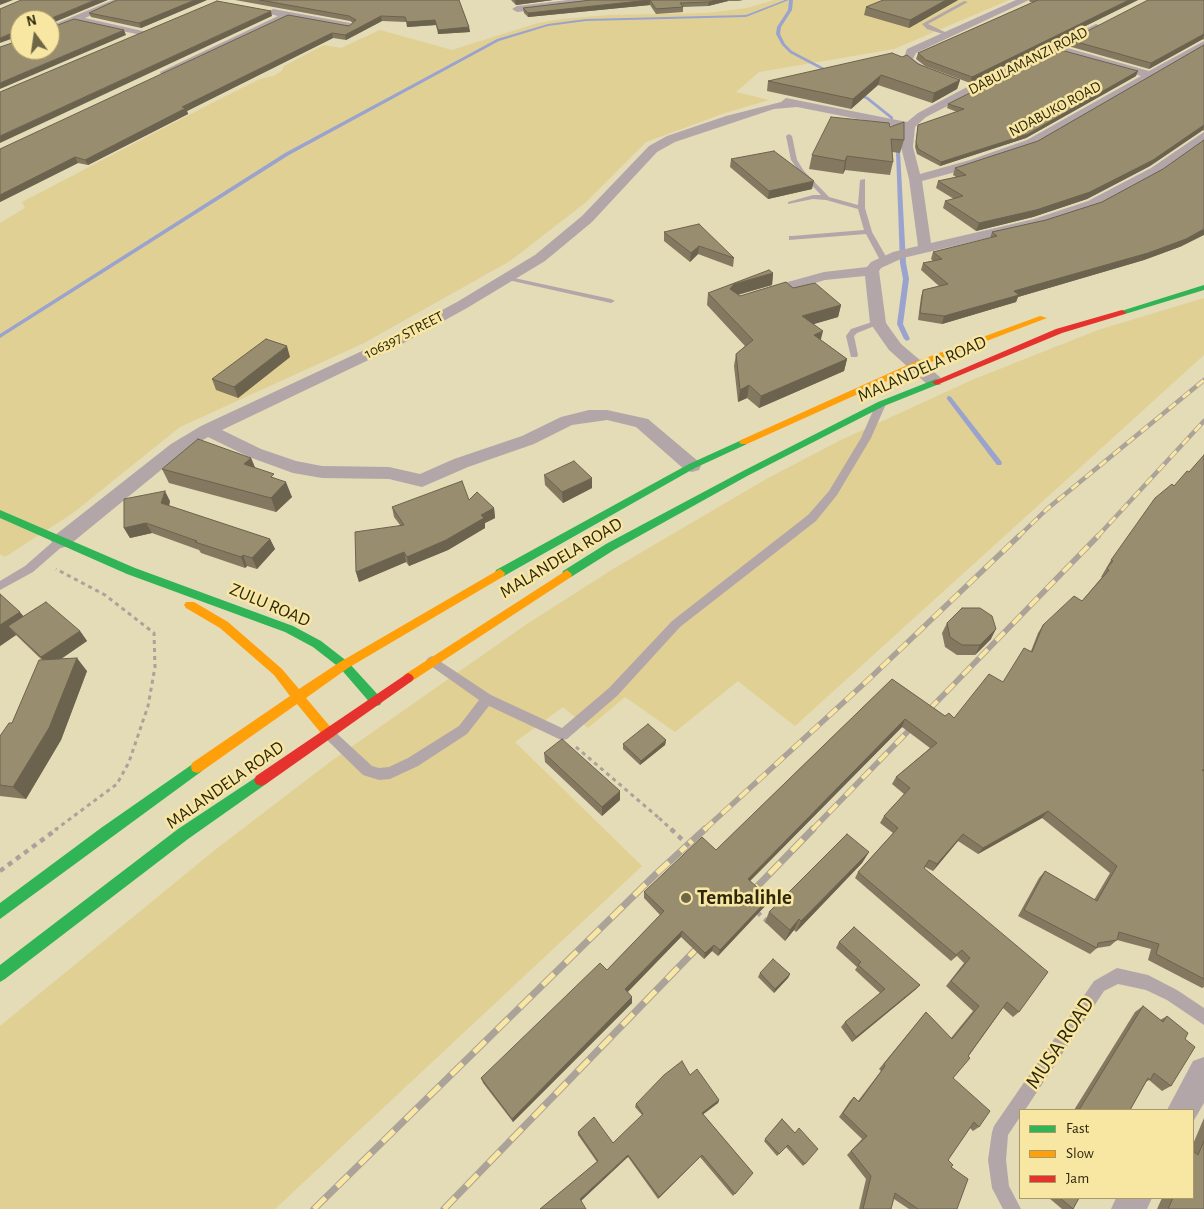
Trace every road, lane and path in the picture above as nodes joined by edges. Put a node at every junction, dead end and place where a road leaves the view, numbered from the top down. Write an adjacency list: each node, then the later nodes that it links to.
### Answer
1 (121, 0): 8 (street)
2 (590, 0): 5 (street)
3 (1024, 0): 12 (street)
4 (966, 2): 12 (lane)
5 (517, 9)
6 (260, 10): 7 (street)
7 (287, 15): 11 (street); 18 (street)
8 (76, 18): 10 (street); 13 (street)
9 (1106, 22): 15 (street, DABULAMANZI ROAD)
10 (60, 25)
11 (350, 26)
12 (947, 35): 17 (street)
13 (126, 41)
14 (1204, 44): 16 (street, NDABUKO ROAD)
15 (1056, 48): 16 (street, NDABUKO ROAD); 20 (street, DABULAMANZI ROAD)
16 (1148, 74): 26 (street, NDABUKO ROAD)
17 (937, 77)
18 (150, 79)
19 (952, 83): 20 (street)
20 (971, 89): 23 (street, DABULAMANZI ROAD)
21 (766, 96): 22 (street)
22 (799, 103): 23 (street); 36 (street, 106397 STREET)
23 (908, 126): 26 (street)
24 (789, 136): 28 (lane)
25 (1204, 136): 33 (street)
26 (915, 179): 33 (street)
27 (863, 180): 30 (lane)
28 (827, 198): 29 (lane); 30 (lane)
29 (790, 203)
30 (861, 208): 31 (lane)
31 (868, 232): 32 (lane); 34 (lane)
32 (792, 238)
33 (925, 249): 34 (street)
34 (897, 256): 35 (street)
35 (872, 271): 38 (street); 41 (street)
36 (508, 278): 39 (lane); 46 (street, 106397 STREET)
37 (1204, 287): 44 (main road, MALANDELA ROAD)
38 (747, 298)
39 (611, 301)
40 (1057, 313): 43 (main road, MALANDELA ROAD)
41 (878, 323): 42 (lane); 43 (street)
42 (854, 355)
43 (915, 365): 44 (street); 47 (main road, MALANDELA ROAD)
44 (934, 381): 45 (main road, MALANDELA ROAD)
45 (880, 404): 53 (main road, MALANDELA ROAD); 59 (lane)
46 (207, 430): 47 (street); 49 (street, 106397 STREET)
47 (692, 466): 54 (main road, MALANDELA ROAD)
48 (0, 514): 49 (main road, ZULU ROAD)
49 (61, 541): 50 (lane); 51 (main road, ZULU ROAD)
50 (40, 560): 52 (lane); 61 (path)
51 (131, 572): 54 (main road, ZULU ROAD); 55 (main road, ZULU ROAD)
52 (0, 586)
53 (432, 661): 56 (lane); 57 (main road, MALANDELA ROAD)
54 (344, 665): 55 (main road, MALANDELA ROAD); 57 (main road, ZULU ROAD)
55 (299, 695): 58 (main road, ZULU ROAD); 63 (main road, MALANDELA ROAD)
56 (488, 699): 58 (lane); 59 (lane)
57 (376, 701): 58 (main road, MALANDELA ROAD)
58 (329, 734): 65 (main road, MALANDELA ROAD)
59 (563, 735): 60 (path, bridge)
60 (695, 852)
61 (0, 871)
62 (753, 907): 64 (path, bridge)
63 (0, 912)
64 (774, 928)
65 (0, 974)
66 (1204, 1017): 69 (lane, MUSA ROAD)
67 (1204, 1072): 68 (street)
68 (1184, 1109)
69 (1012, 1209)

